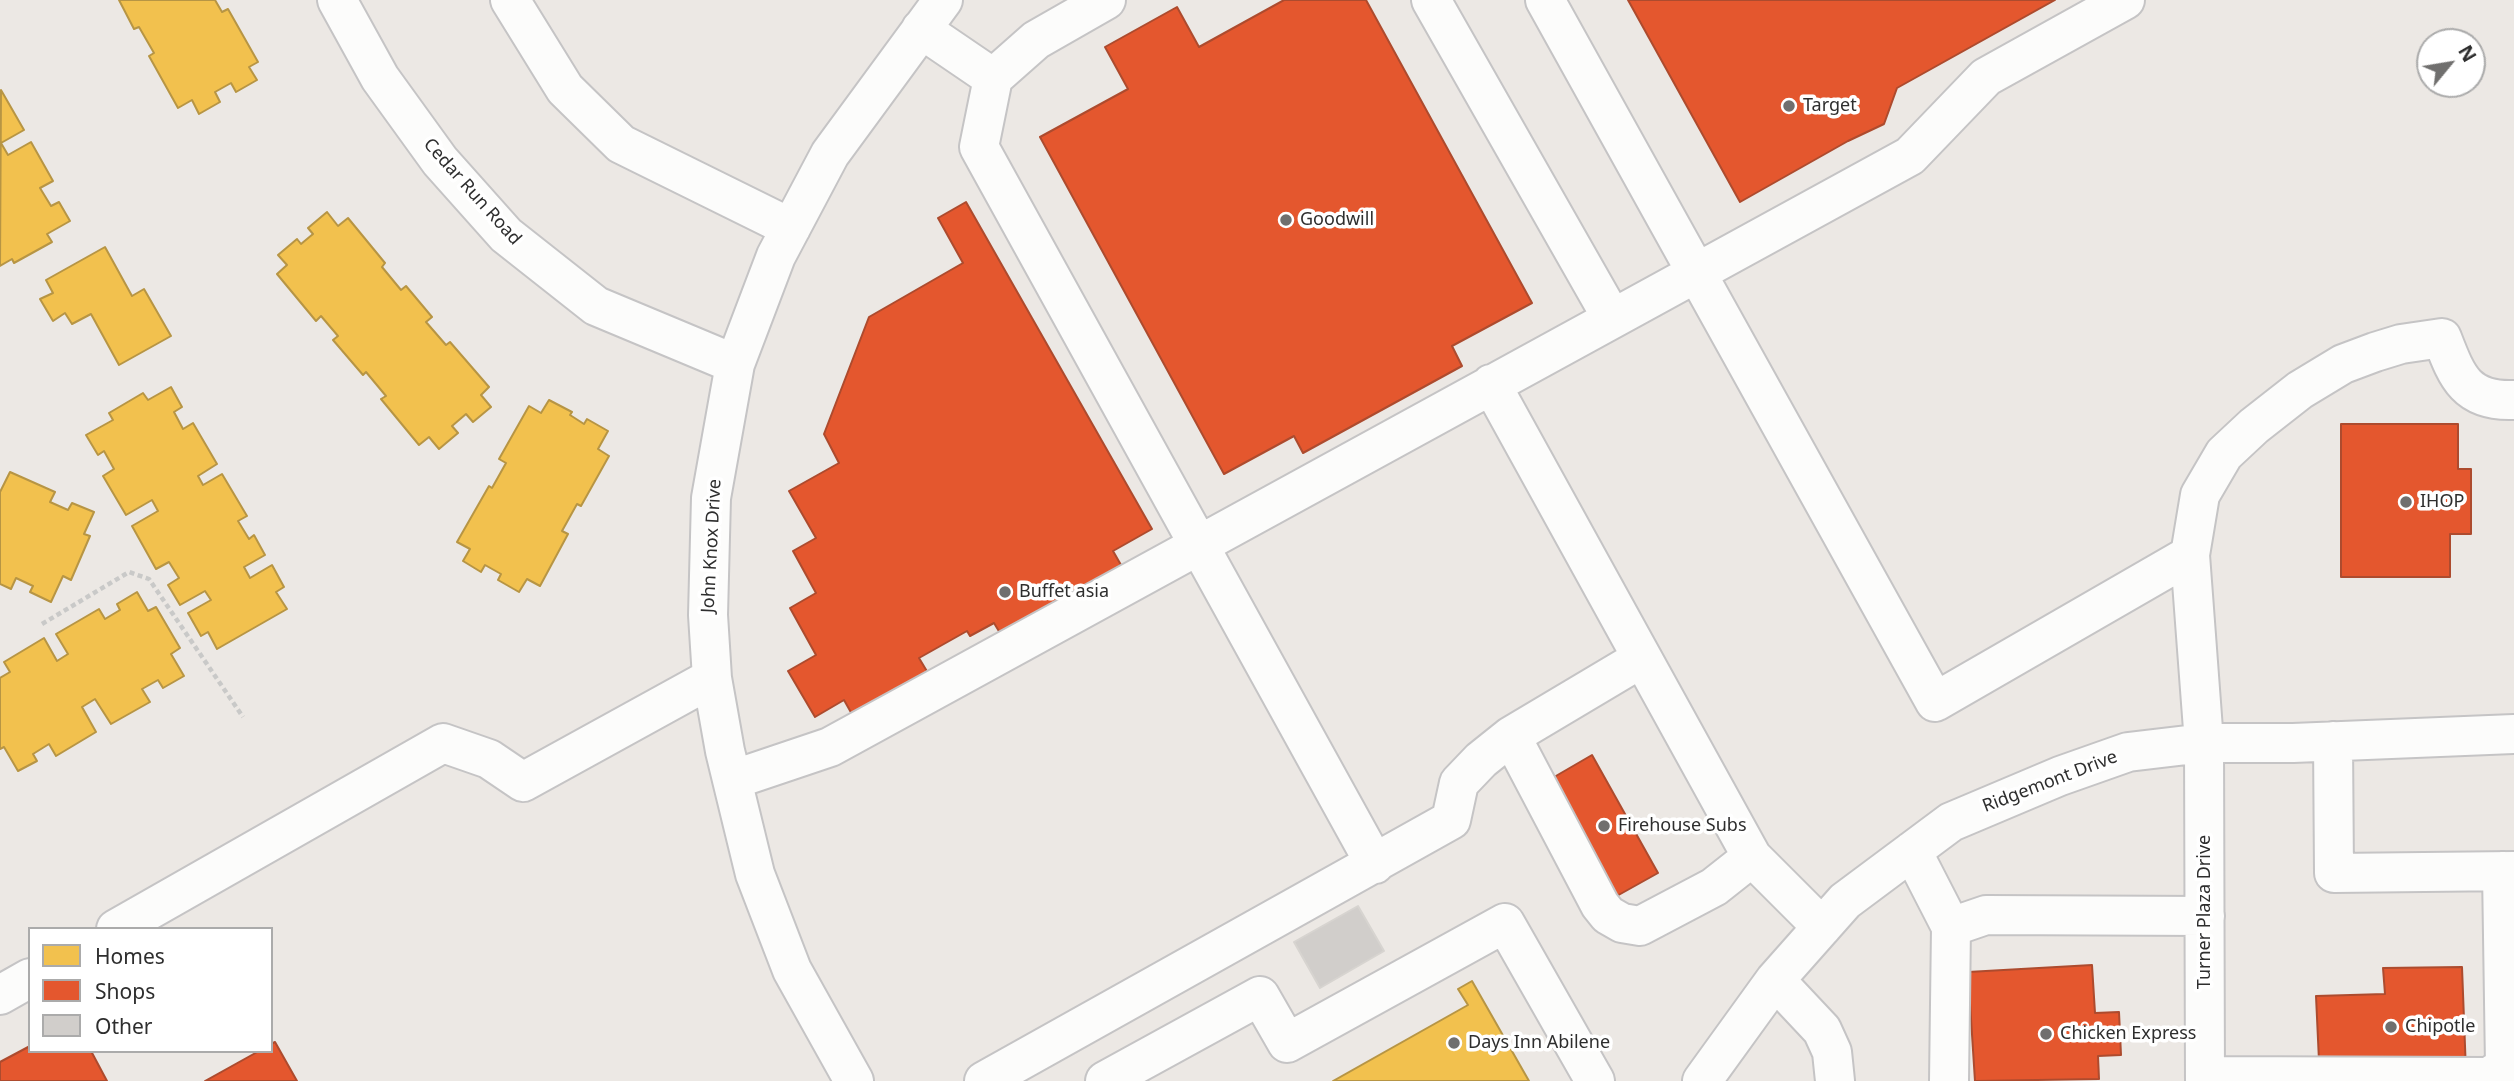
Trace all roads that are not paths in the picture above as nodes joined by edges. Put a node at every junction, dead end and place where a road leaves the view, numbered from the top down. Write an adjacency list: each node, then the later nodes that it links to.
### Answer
1 (337, 0): 12 (street, Cedar Run Road)
2 (510, 0): 9 (street)
3 (1106, 0): 8 (street)
4 (1431, 0): 11 (street)
5 (1545, 0): 10 (street)
6 (2125, 0): 10 (street)
7 (932, 14): 8 (street); 9 (street, John Knox Drive)
8 (993, 78): 15 (street)
9 (791, 228): 12 (street, John Knox Drive)
10 (1695, 273): 11 (street); 16 (street)
11 (1612, 318): 13 (street)
12 (735, 364): 18 (street, John Knox Drive)
13 (1491, 384): 15 (street); 17 (street)
14 (2514, 400): 16 (street, Turner Plaza Drive)
15 (1198, 544): 23 (street); 26 (street)
16 (2190, 555): 22 (street, Turner Plaza Drive)
17 (1642, 658): 20 (street); 25 (street)
18 (712, 678): 23 (street, John Knox Drive); 29 (street)
19 (2514, 734): 21 (street, Ridgemont Drive)
20 (1511, 736): 25 (street); 26 (street)
21 (2333, 741): 22 (street, Ridgemont Drive); 27 (street)
22 (2204, 743): 24 (street, Ridgemont Drive); 28 (street, Turner Plaza Drive)
23 (733, 780): 37 (street, John Knox Drive)
24 (1912, 851): 30 (street, Ridgemont Drive); 31 (street)
25 (1752, 857): 30 (street)
26 (1375, 864): 38 (street)
27 (2508, 871): 35 (street)
28 (2204, 916): 31 (street); 36 (street, Turner Plaza Drive)
29 (120, 927)
30 (1822, 927): 33 (street, Ridgemont Drive)
31 (1951, 927): 43 (street)
32 (28, 979): 34 (street)
33 (1775, 980): 41 (street, Ridgemont Drive); 42 (street)
34 (0, 995)
35 (2510, 1066): 36 (street)
36 (2205, 1078)
37 (854, 1081)
38 (984, 1081)
39 (1105, 1081): 40 (street)
40 (1595, 1081)
41 (1702, 1081)
42 (1835, 1081)
43 (1949, 1081)

